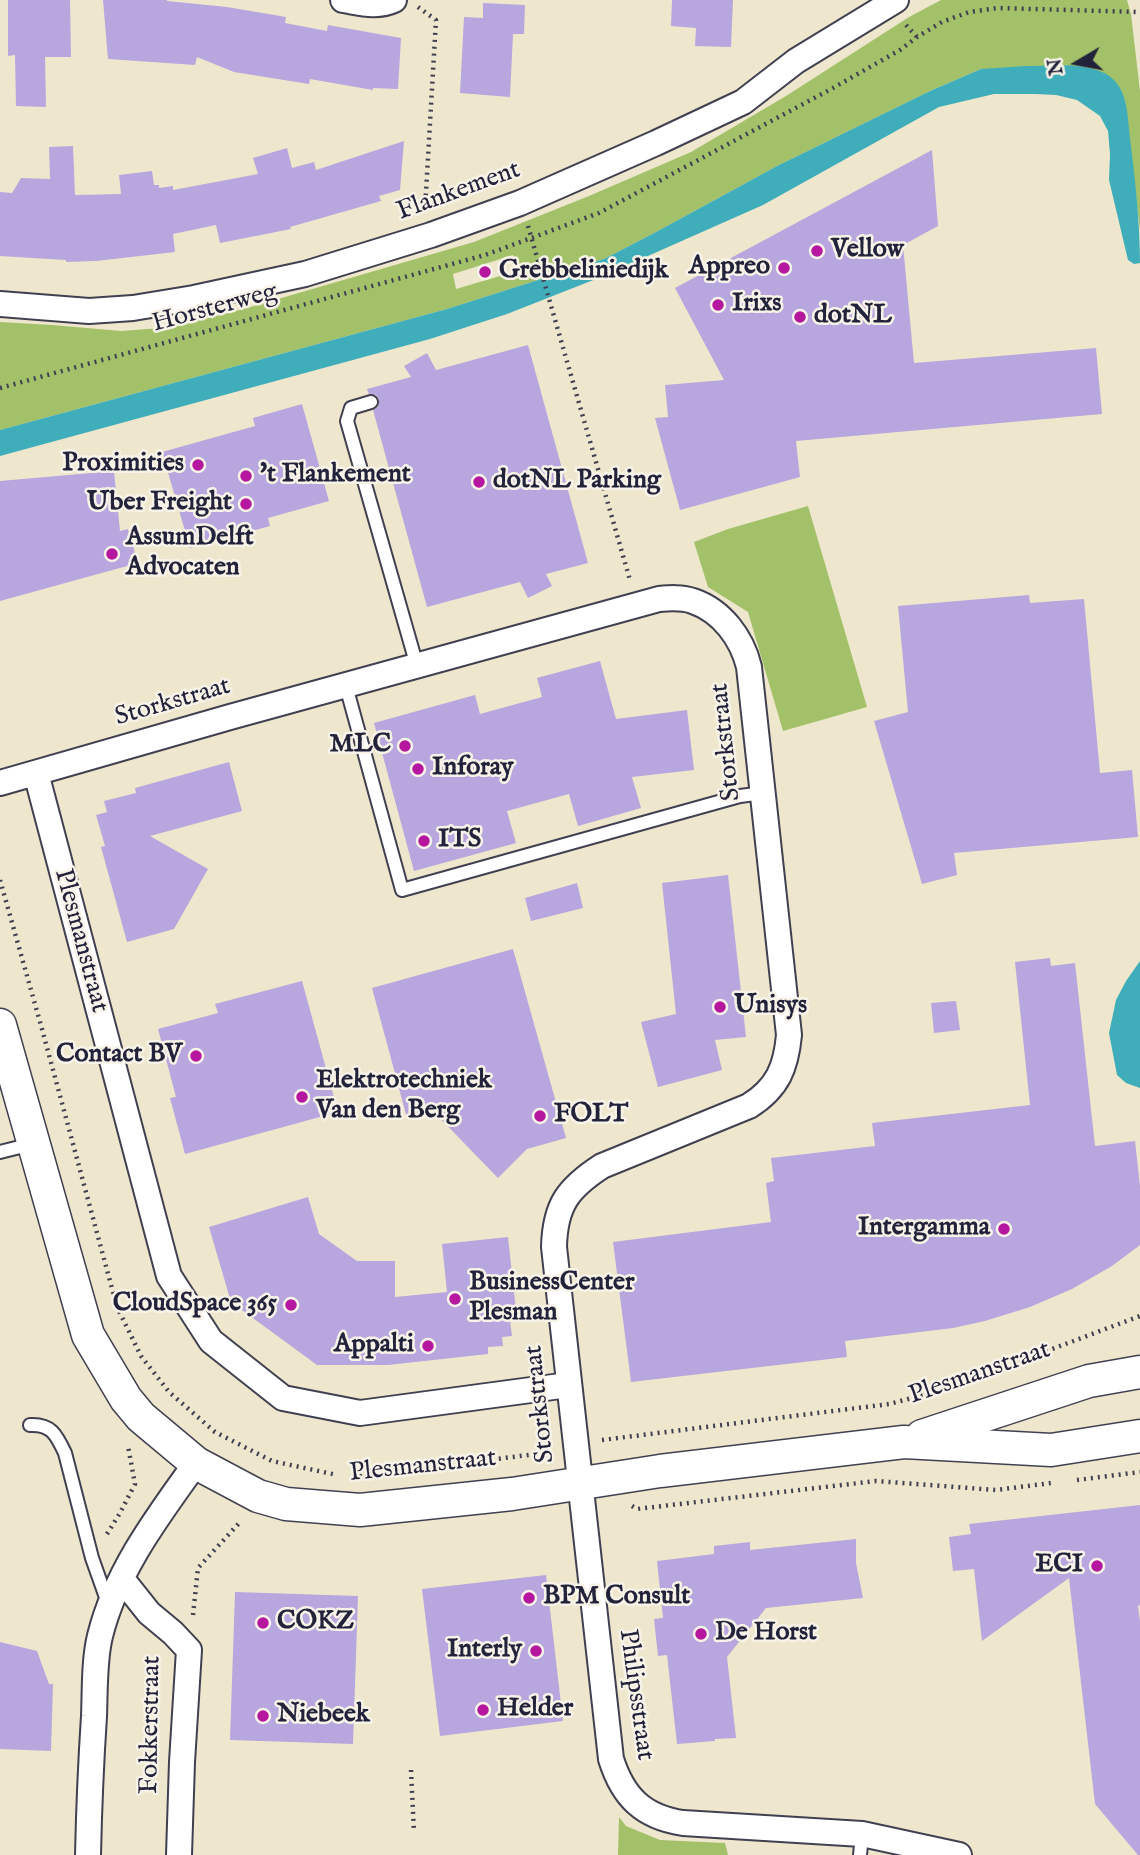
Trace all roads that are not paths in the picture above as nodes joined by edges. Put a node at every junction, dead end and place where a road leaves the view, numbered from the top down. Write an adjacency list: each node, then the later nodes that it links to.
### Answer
1 (343, 0): 2 (street)
2 (394, 0)
3 (896, 0): 4 (street, Flankement)
4 (0, 304)
5 (371, 402): 6 (lane)
6 (417, 667): 7 (street, Storkstraat); 10 (street, Storkstraat)
7 (346, 686): 8 (street, Storkstraat); 10 (lane)
8 (36, 773): 9 (street, Storkstraat); 15 (street, Plesmanstraat)
9 (0, 783)
10 (763, 793): 15 (street, Storkstraat)
11 (0, 1025): 12 (street, Plesmanstraat)
12 (33, 1144): 13 (lane); 19 (street, Plesmanstraat)
13 (0, 1152)
14 (1140, 1372): 18 (street, Plesmanstraat)
15 (568, 1385): 20 (street, Storkstraat)
16 (30, 1425): 22 (lane)
17 (1140, 1436): 18 (street, Plesmanstraat)
18 (904, 1442): 20 (street, Plesmanstraat)
19 (196, 1463): 20 (street, Plesmanstraat); 21 (street)
20 (580, 1483): 23 (street, Philipsstraat)
21 (122, 1579): 22 (street); 25 (street, Fokkerstraat)
22 (109, 1607): 24 (street)
23 (861, 1844): 26 (street, Philipsstraat)
24 (88, 1855)
25 (179, 1855)
26 (959, 1855)

